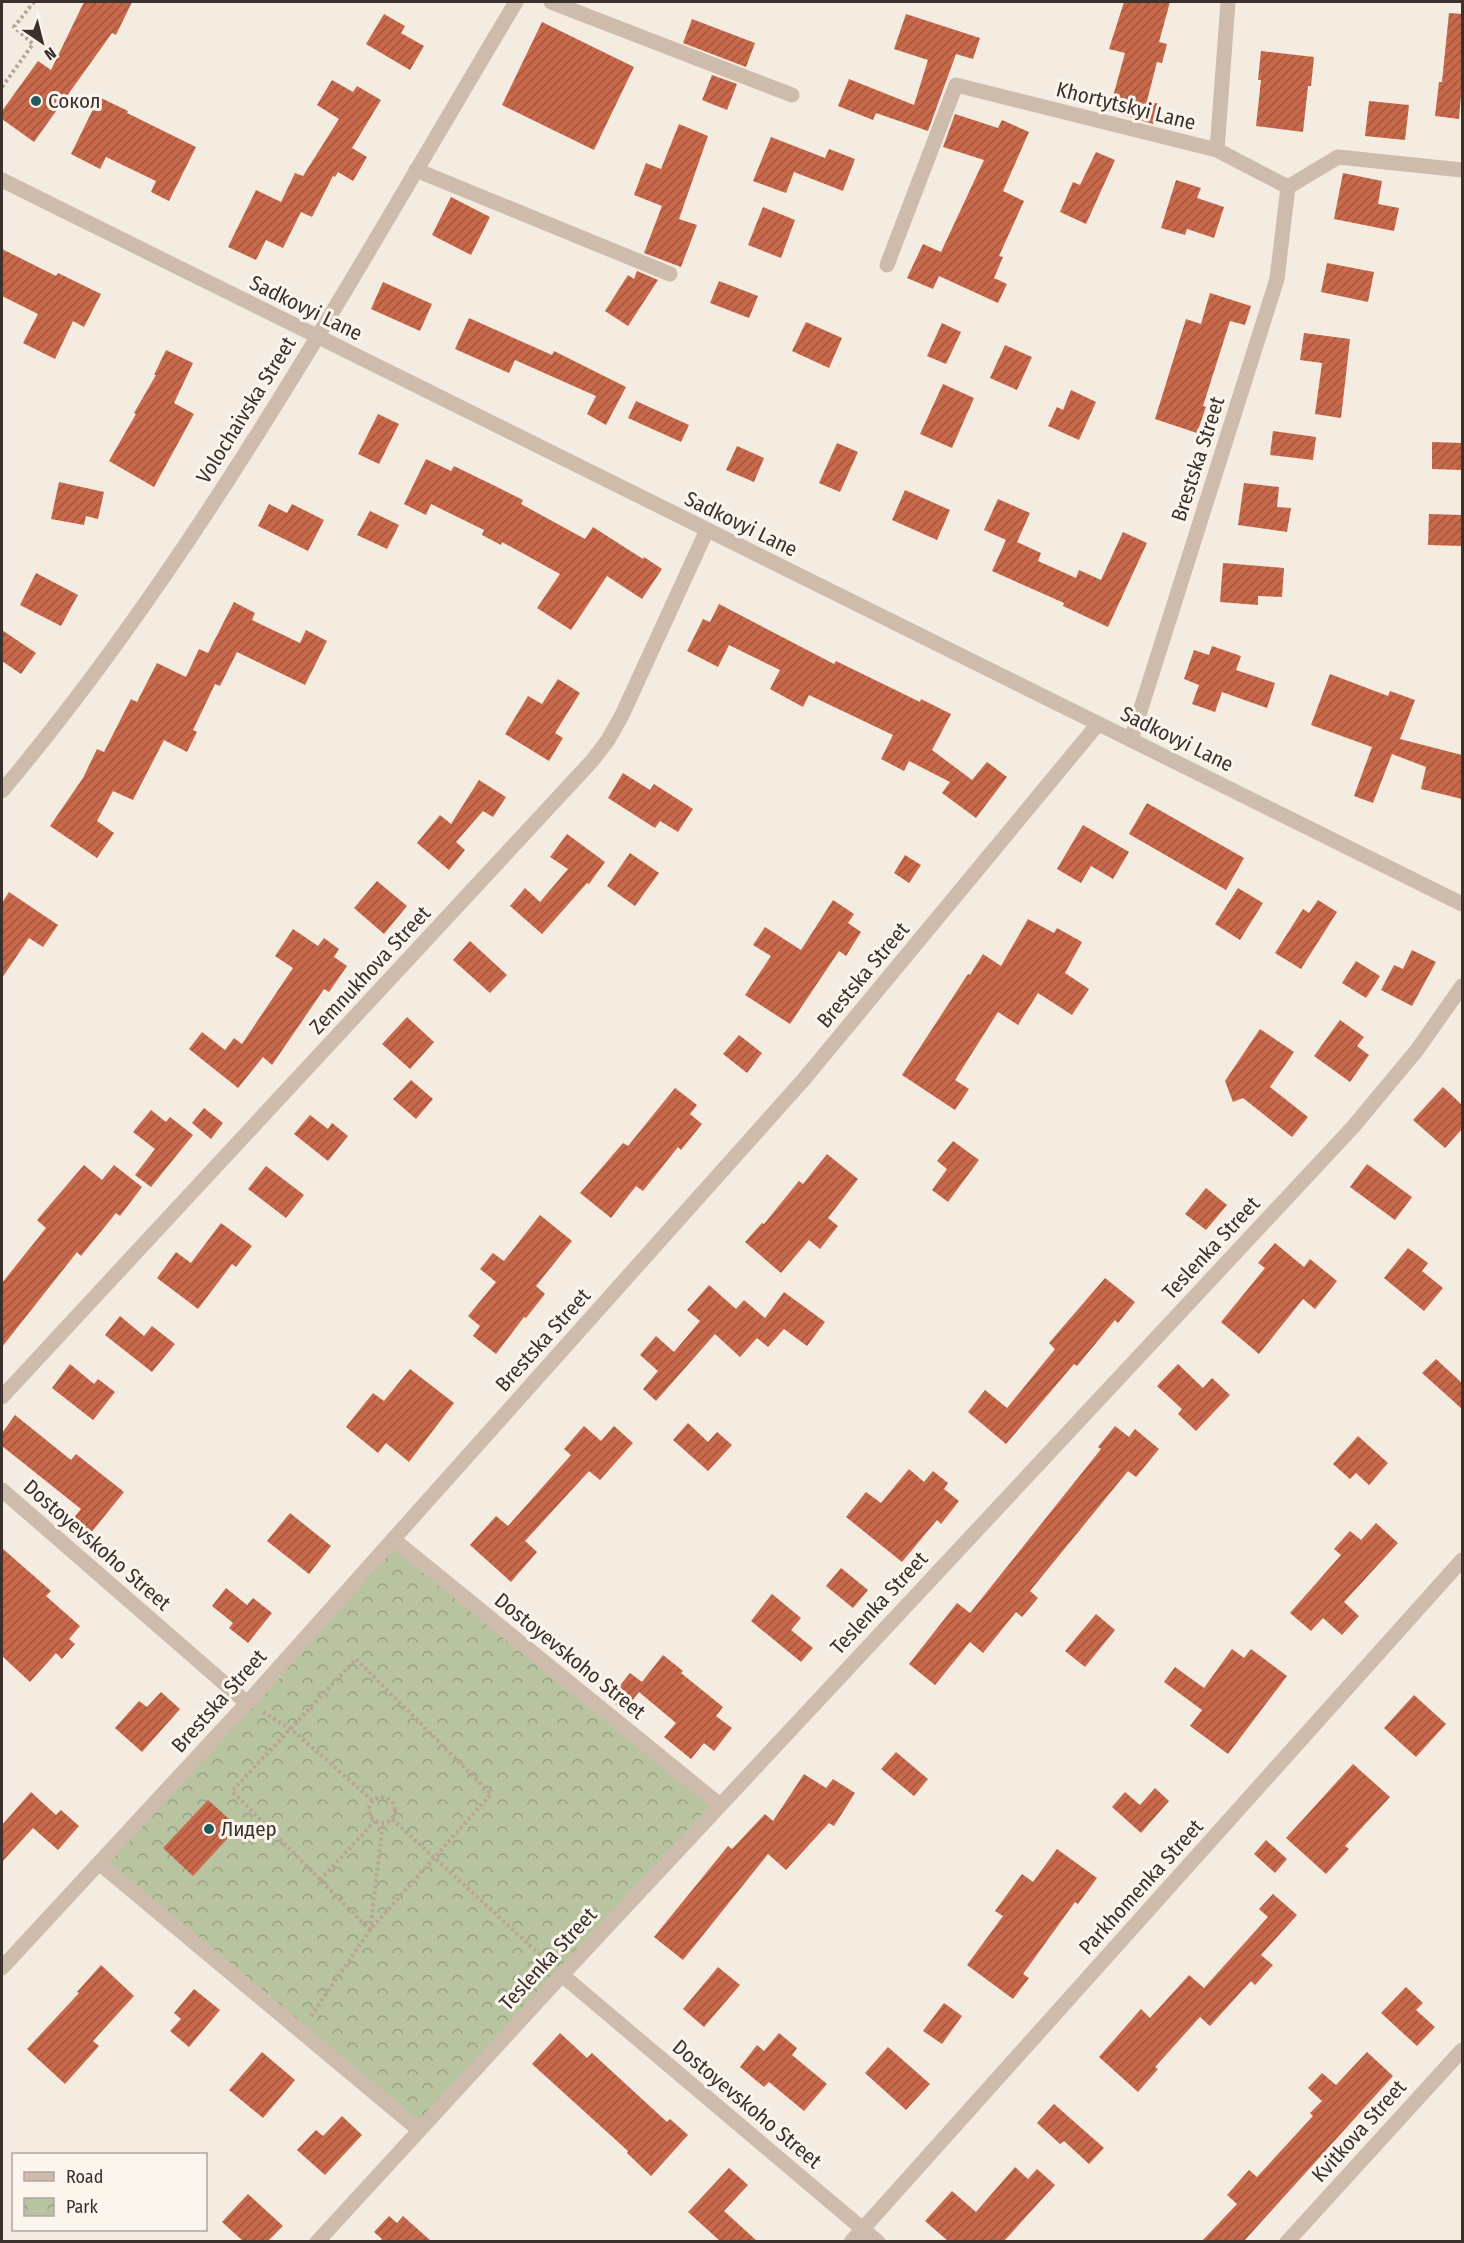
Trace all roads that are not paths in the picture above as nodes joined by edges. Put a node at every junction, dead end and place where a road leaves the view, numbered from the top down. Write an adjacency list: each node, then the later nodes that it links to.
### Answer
1 (516, 2): 6 (street, Volochaivska Street)
2 (551, 2): 4 (street)
3 (1228, 2): 5 (street)
4 (792, 95)
5 (1217, 150): 9 (street, Khortytskyi Lane); 10 (street, Khortytskyi Lane)
6 (416, 170): 11 (street); 12 (street, Volochaivska Street)
7 (1462, 170): 9 (street)
8 (2, 180): 12 (street, Sadkovyi Lane)
9 (1288, 187): 15 (street, Brestska Street)
10 (887, 265)
11 (670, 274)
12 (317, 336): 13 (street, Sadkovyi Lane); 16 (street, Volochaivska Street)
13 (707, 530): 14 (street, Sadkovyi Lane); 19 (street, Zemnukhova Street)
14 (1098, 724): 15 (street, Sadkovyi Lane); 21 (street, Brestska Street)
15 (1131, 740): 17 (street, Sadkovyi Lane)
16 (2, 790)
17 (1462, 904)
18 (1462, 986): 24 (street, Teslenka Street)
19 (2, 1397)
20 (2, 1490): 23 (street, Dostoyevskoho Street)
21 (393, 1539): 23 (street, Brestska Street); 24 (street, Dostoyevskoho Street)
22 (1462, 1560): 30 (street, Parkhomenka Street)
23 (247, 1703): 25 (street, Brestska Street)
24 (720, 1805): 27 (street, Teslenka Street)
25 (99, 1863): 26 (street, Brestska Street); 29 (street)
26 (2, 1968)
27 (562, 1974): 29 (street, Teslenka Street); 30 (street, Dostoyevskoho Street)
28 (1462, 2050): 34 (street, Kvitkova Street)
29 (419, 2130): 31 (street, Teslenka Street)
30 (863, 2229): 32 (street, Parkhomenka Street); 33 (street, Dostoyevskoho Street)
31 (317, 2241)
32 (851, 2241)
33 (878, 2241)
34 (1287, 2241)

